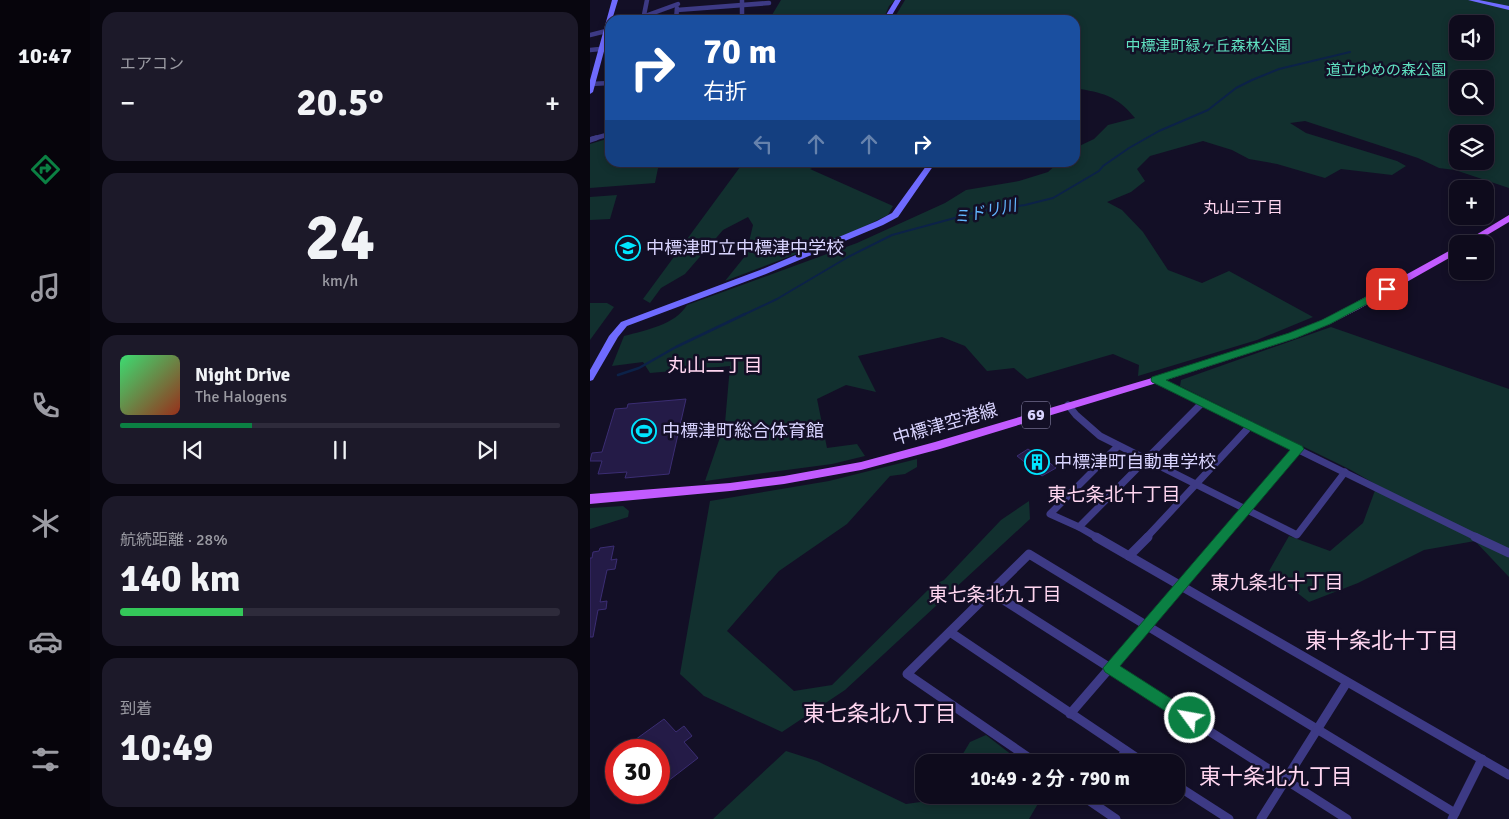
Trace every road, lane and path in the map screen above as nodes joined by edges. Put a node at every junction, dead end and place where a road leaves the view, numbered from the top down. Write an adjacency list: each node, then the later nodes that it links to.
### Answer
1 (615, 0): 10 (street)
2 (647, 0): 11 (street)
3 (898, 0): 14 (street)
4 (1471, 0): 8 (street)
5 (678, 2): 9 (street); 12 (street)
6 (742, 3): 7 (street); 9 (street)
7 (769, 3)
8 (1509, 8)
9 (677, 10): 13 (street)
10 (611, 15)
11 (644, 15)
12 (648, 15)
13 (676, 15)
14 (889, 15)
15 (605, 30): 16 (street)
16 (591, 34)
17 (605, 39): 18 (street)
18 (602, 49): 19 (street); 20 (street); 22 (street)
19 (605, 49)
20 (590, 50)
21 (605, 83): 22 (street)
22 (591, 84): 23 (street)
23 (590, 92)
24 (605, 136): 25 (street)
25 (590, 140)
26 (929, 167): 30 (street)
27 (1509, 218): 28 (main road)
28 (1481, 235)
29 (1449, 253): 31 (main road, 中標津空港線 / 69)
30 (590, 378)
31 (1156, 380): 32 (street); 33 (main road, 中標津空港線 / 69)
32 (1203, 402): 34 (street); 37 (street)
33 (1068, 405): 35 (street); 40 (main road, 中標津空港線 / 69)
34 (1251, 425): 36 (street); 39 (street)
35 (1118, 446): 37 (street); 42 (street)
36 (1298, 449): 38 (street); 41 (street)
37 (1146, 460): 39 (street); 42 (street)
38 (1345, 472): 41 (street); 43 (street)
39 (1197, 485): 41 (street); 44 (street)
40 (590, 498)
41 (1246, 510): 45 (street)
42 (1079, 527): 44 (street)
43 (1509, 553)
44 (1129, 556): 45 (street)
45 (1180, 585): 47 (street); 50 (street)
46 (991, 592): 47 (street); 48 (street); 49 (street)
47 (1146, 626): 49 (street); 52 (street)
48 (950, 632): 51 (street); 54 (street)
49 (1110, 668): 51 (street); 58 (street)
50 (1347, 682): 52 (street); 56 (street)
51 (1070, 714): 53 (street)
52 (1317, 729): 58 (street); 61 (street)
53 (1126, 752): 55 (street)
54 (1023, 754)
55 (1129, 754)
56 (1482, 759): 57 (street); 61 (street)
57 (1509, 775)
58 (1286, 780): 64 (street); 65 (street)
59 (1185, 791): 63 (street)
60 (1097, 804): 62 (street)
61 (1454, 816)
62 (1116, 819)
63 (1229, 819)
64 (1261, 819)
65 (1347, 819)

